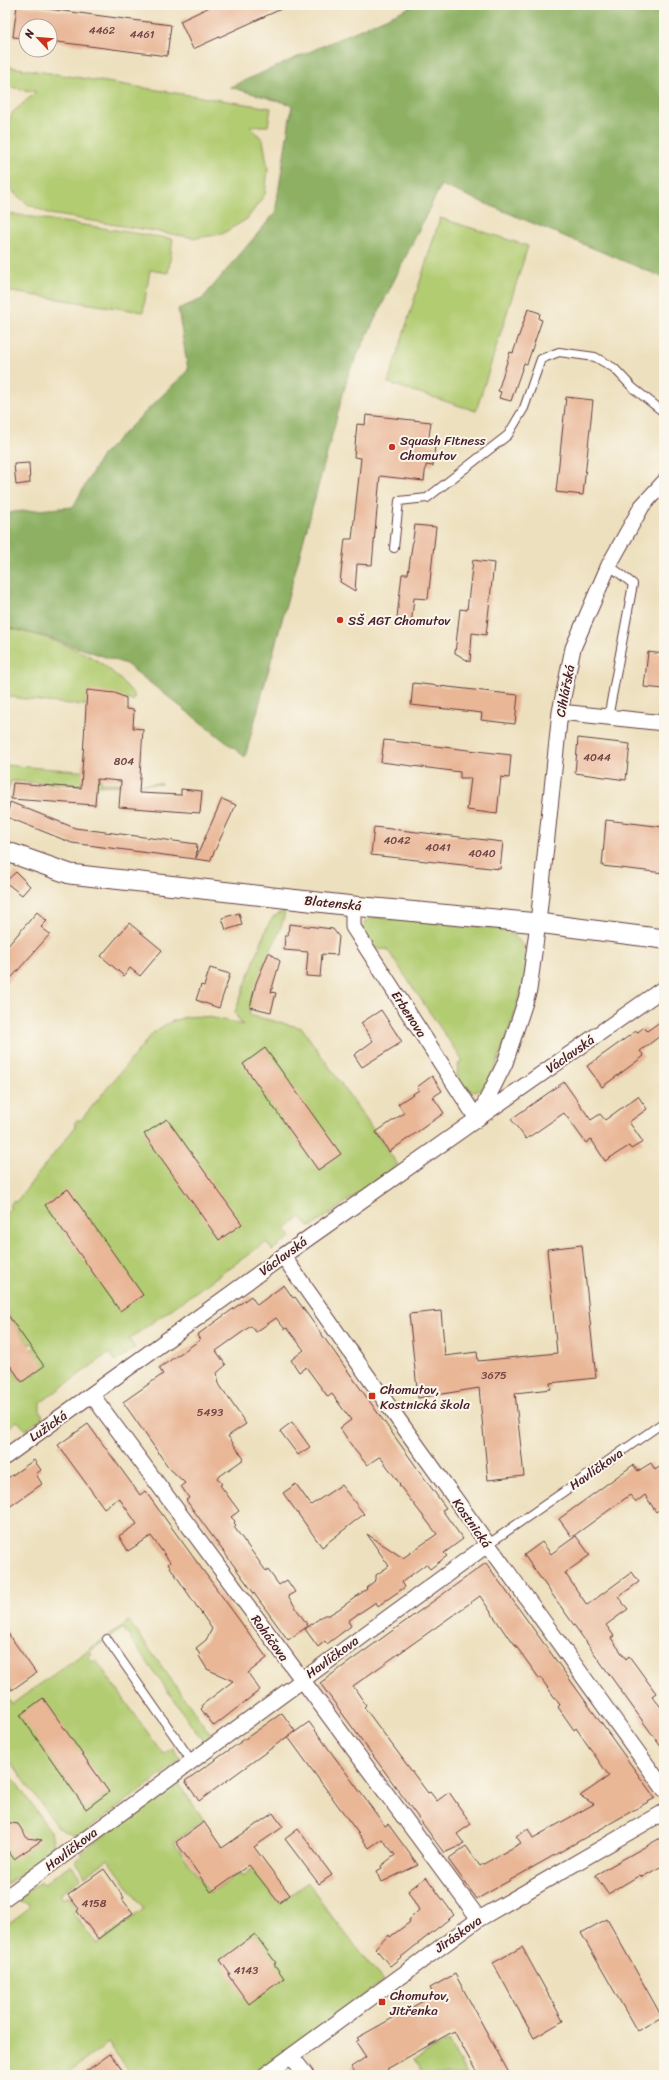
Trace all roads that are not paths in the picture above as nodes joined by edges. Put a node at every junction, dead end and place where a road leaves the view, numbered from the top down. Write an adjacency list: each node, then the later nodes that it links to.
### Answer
1 (664, 410): 3 (lane)
2 (664, 482): 4 (street, Cihlářská)
3 (394, 548)
4 (609, 565): 5 (street, Cihlářská); 6 (lane)
5 (560, 712): 6 (street); 10 (street, Cihlářská)
6 (608, 718): 7 (street)
7 (664, 723)
8 (5, 851): 9 (street, Blatenská)
9 (353, 906): 10 (street, Blatenská); 13 (street, Erbenova)
10 (538, 924): 11 (street, Blatenská); 13 (street, Václavská)
11 (664, 939)
12 (664, 988): 13 (street, Václavská)
13 (476, 1119): 14 (street, Václavská)
14 (284, 1256): 15 (street, Václavská); 18 (street, Kostnická)
15 (92, 1395): 17 (street, Lužická); 20 (street, Roháčova)
16 (664, 1422): 18 (lane, Havlíčkova)
17 (5, 1457)
18 (488, 1544): 20 (street, Havlíčkova); 22 (street, Kostnická)
19 (107, 1639): 21 (lane)
20 (301, 1680): 21 (street, Havlíčkova); 25 (street, Roháčova)
21 (192, 1760): 24 (street, Havlíčkova)
22 (664, 1790)
23 (664, 1812): 25 (street, Jiráskova)
24 (5, 1898)
25 (479, 1919): 26 (street, Jiráskova)
26 (292, 2056): 27 (street, Jiráskova); 28 (street)
27 (265, 2075)
28 (306, 2075)

